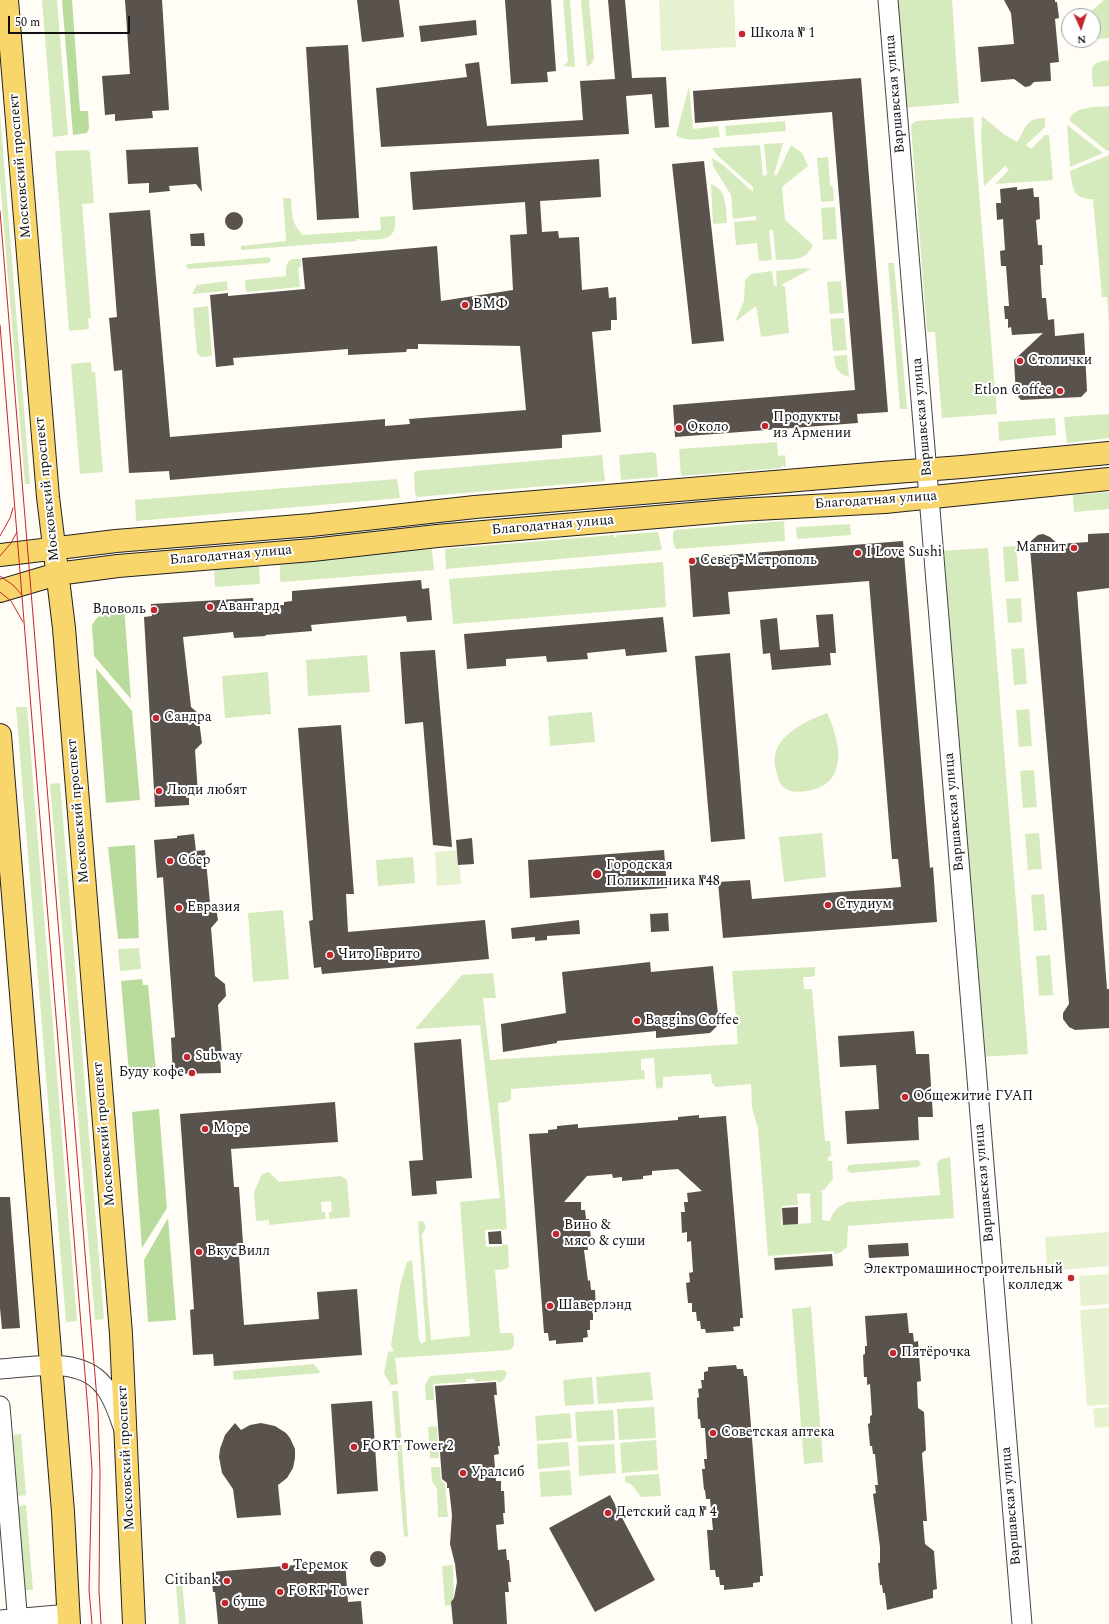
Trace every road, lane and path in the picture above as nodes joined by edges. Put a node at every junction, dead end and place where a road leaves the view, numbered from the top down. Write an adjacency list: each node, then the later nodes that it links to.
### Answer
1 (7, 0): 7 (main road, Московский проспект)
2 (888, 0): 4 (street, Варшавская улица)
3 (1109, 453): 4 (main road, Благодатная улица)
4 (927, 470): 6 (street, Варшавская улица); 7 (main road, Благодатная улица)
5 (1109, 479): 6 (main road, Благодатная улица)
6 (929, 498): 9 (main road, Благодатная улица); 19 (street, Варшавская улица)
7 (53, 549): 8 (main road, Благодатная улица); 9 (main road, Московский проспект)
8 (0, 555)
9 (57, 574): 10 (main road, Благодатная улица); 15 (main road, Московский проспект)
10 (0, 591)
11 (0, 735): 12 (main road)
12 (51, 1366): 13 (street); 15 (street); 16 (main road)
13 (0, 1369)
14 (0, 1406): 17 (street)
15 (126, 1436): 18 (main road, Московский проспект)
16 (69, 1619): 17 (street)
17 (12, 1621)
18 (134, 1624)
19 (1022, 1624)

